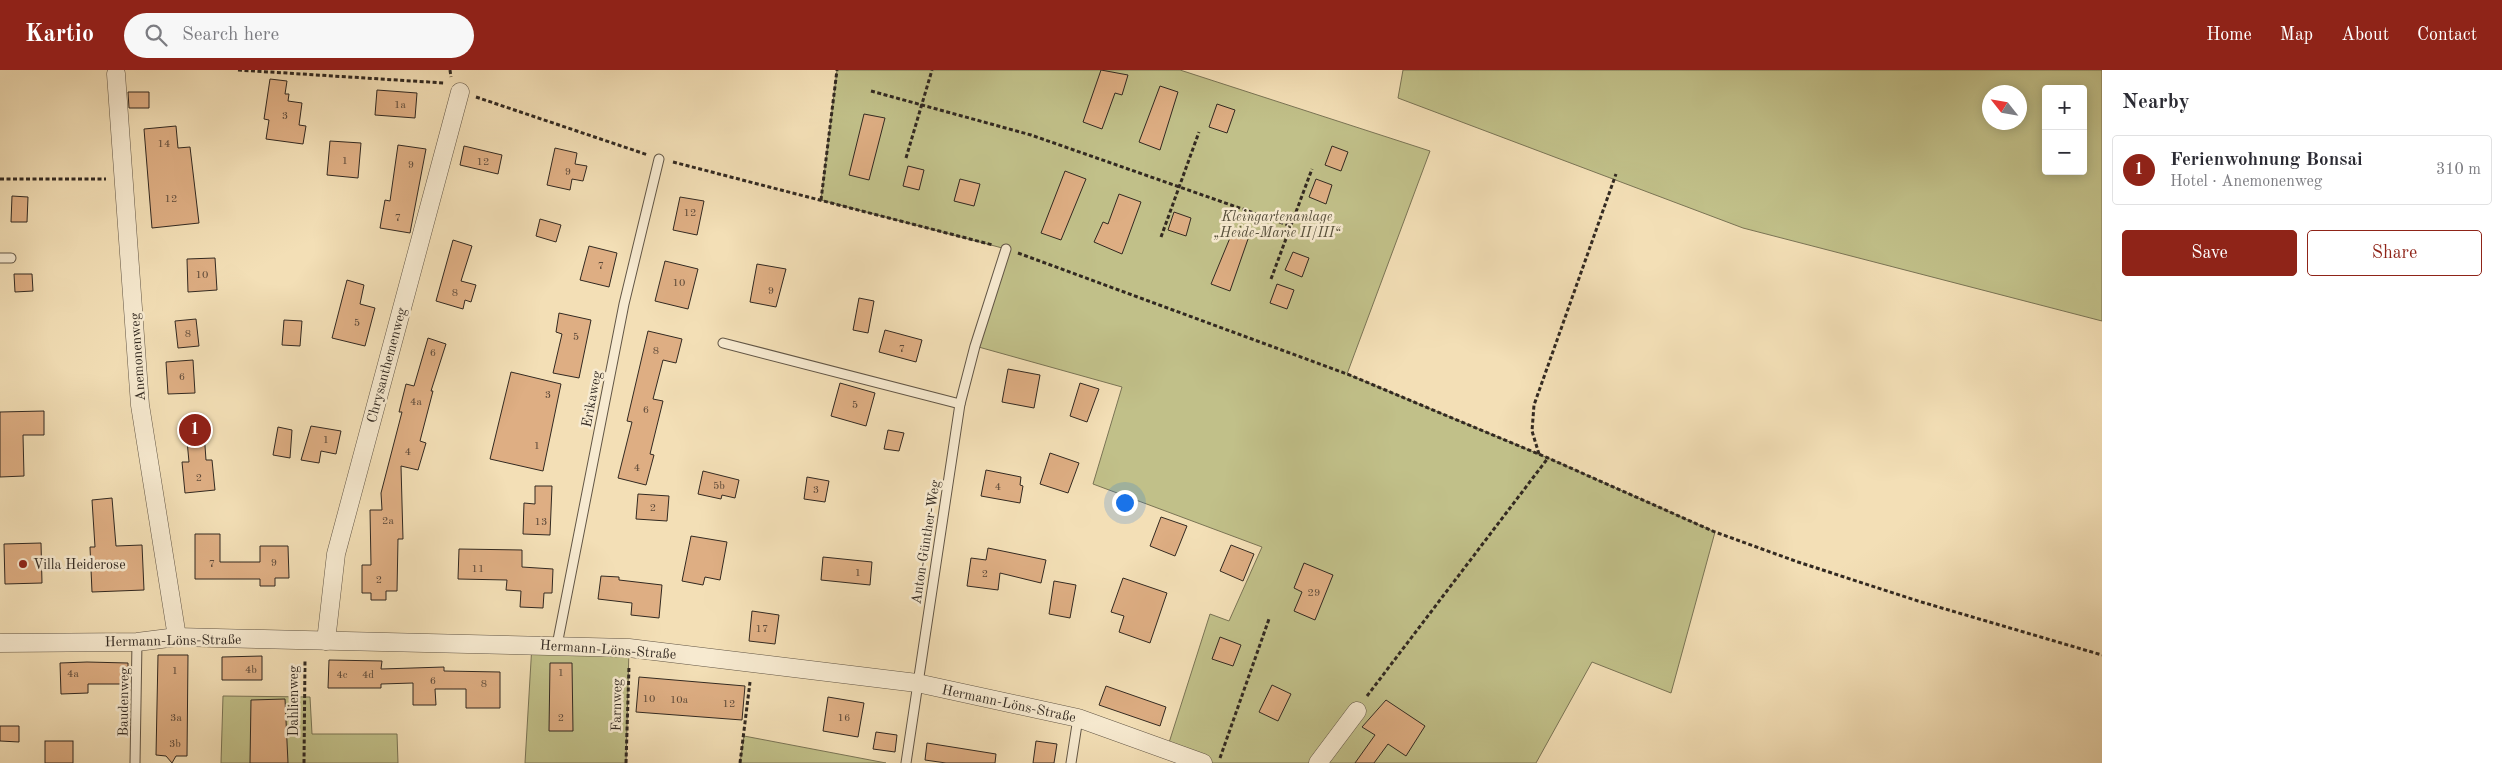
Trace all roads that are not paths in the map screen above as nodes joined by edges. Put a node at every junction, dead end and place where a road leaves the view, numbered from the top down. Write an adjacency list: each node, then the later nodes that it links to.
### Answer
1 (116, 74): 9 (street, Anemonenweg)
2 (460, 92): 10 (street, Chrysanthemenweg)
3 (659, 159): 13 (lane, Erikaweg)
4 (1006, 248): 8 (lane, Anton-Günther-Weg)
5 (0, 258): 6 (lane)
6 (11, 258)
7 (723, 343): 8 (lane)
8 (960, 404): 14 (lane, Anton-Günther-Weg)
9 (177, 637): 10 (street, Hermann-Löns-Straße); 11 (street, Hermann-Löns-Straße)
10 (326, 641): 13 (street, Hermann-Löns-Straße)
11 (137, 642): 12 (street, Hermann-Löns-Straße); 17 (lane, Baudenweg)
12 (0, 644)
13 (557, 645): 14 (street, Hermann-Löns-Straße)
14 (917, 683): 16 (street, Hermann-Löns-Straße); 18 (lane, Anton-Günther-Weg)
15 (1357, 711): 21 (street)
16 (1078, 718): 19 (lane); 20 (street, Hermann-Löns-Straße)
17 (136, 763)
18 (906, 763)
19 (1072, 763)
20 (1203, 763)
21 (1318, 763)

